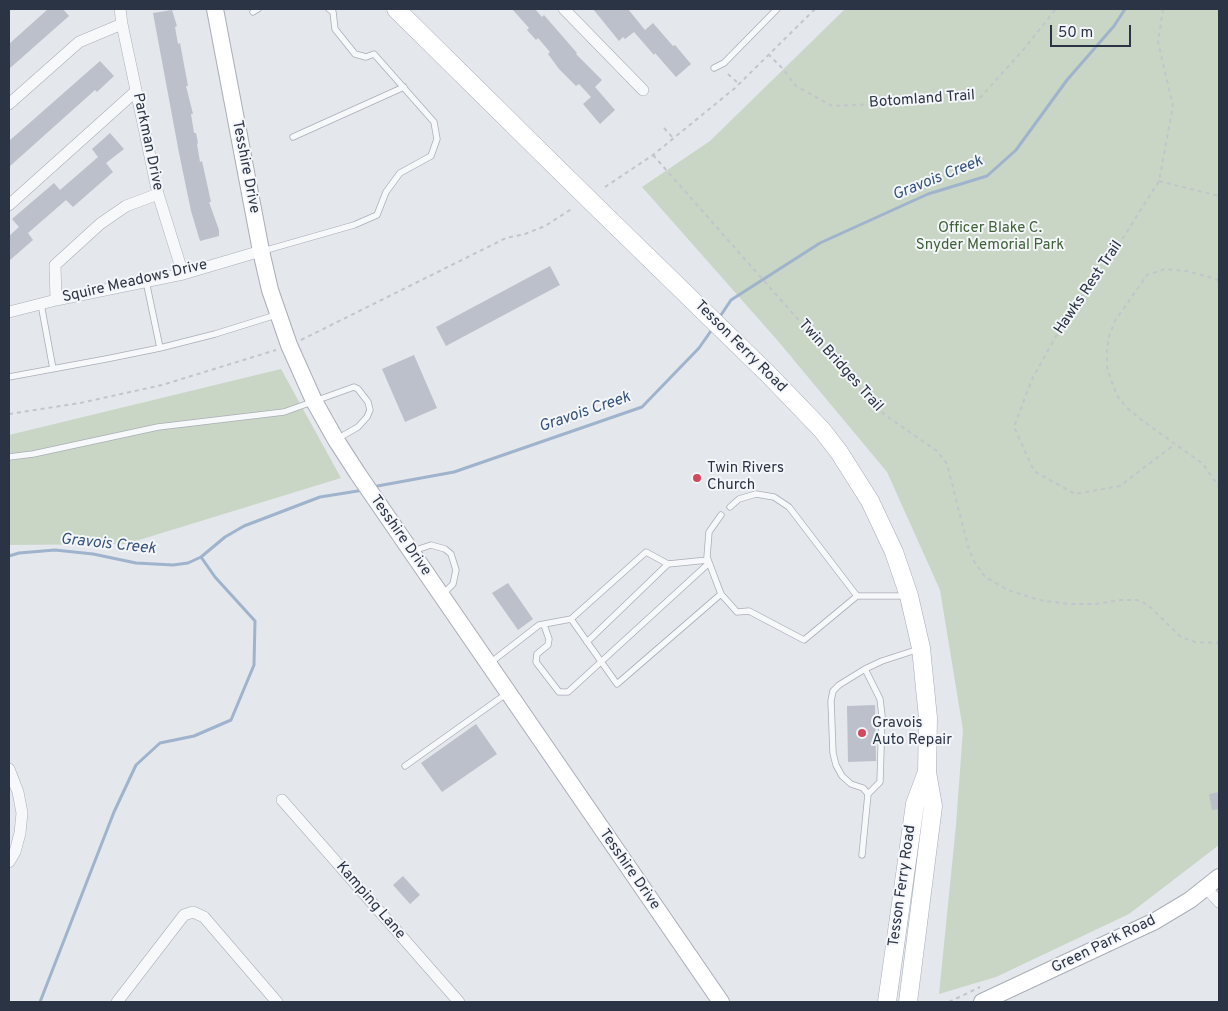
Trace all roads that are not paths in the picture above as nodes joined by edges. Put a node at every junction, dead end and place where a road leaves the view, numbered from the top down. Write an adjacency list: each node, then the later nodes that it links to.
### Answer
1 (120, 9): 7 (street, Parkman Drive)
2 (215, 9): 16 (street, Tesshire Drive)
3 (330, 9): 9 (lane)
4 (564, 9): 10 (street)
5 (777, 9): 8 (lane)
6 (402, 12): 37 (main road, Tesson Ferry Road, bridge)
7 (122, 24): 11 (street, Parkman Drive); 12 (street)
8 (714, 68)
9 (404, 87): 13 (lane); 16 (lane)
10 (643, 90)
11 (136, 91): 14 (street, Parkman Drive); 15 (street)
12 (9, 104)
13 (294, 138)
14 (158, 194): 17 (street, Parkman Drive); 19 (street)
15 (9, 206)
16 (260, 251): 17 (street, Squire Meadows Drive); 22 (street, Tesshire Drive)
17 (183, 274): 18 (street, Squire Meadows Drive)
18 (146, 281): 19 (street, Squire Meadows Drive); 23 (lane)
19 (56, 300): 20 (street, Squire Meadows Drive)
20 (41, 304): 21 (street, Squire Meadows Drive); 24 (lane)
21 (9, 312)
22 (278, 315): 23 (lane); 26 (street, Tesshire Drive)
23 (160, 348): 24 (lane)
24 (53, 369): 25 (lane)
25 (9, 377)
26 (314, 401): 27 (street, Tesshire Drive); 27 (lane); 28 (lane)
27 (336, 440): 31 (street, Tesshire Drive)
28 (9, 457)
29 (730, 507): 36 (lane)
30 (721, 515): 32 (lane)
31 (411, 552): 35 (street, Tesshire Drive); 35 (lane)
32 (708, 560): 33 (lane); 34 (lane); 42 (lane)
33 (668, 564): 38 (lane); 40 (lane)
34 (721, 594): 36 (lane); 42 (lane)
35 (442, 596): 43 (street, Tesshire Drive)
36 (857, 596): 37 (lane)
37 (909, 596): 41 (main road, Tesson Ferry Road)
38 (571, 619): 39 (lane); 40 (lane)
39 (544, 624): 42 (lane); 43 (lane)
40 (587, 642): 42 (lane)
41 (921, 648): 44 (lane); 48 (main road, Tesson Ferry Road)
42 (602, 662)
43 (489, 664): 45 (street, Tesshire Drive)
44 (865, 669): 49 (lane); 49 (lane)
45 (508, 692): 46 (lane); 60 (street, Tesshire Drive)
46 (405, 766)
47 (9, 770): 52 (street)
48 (927, 772): 56 (main road, Tesson Ferry Road); 61 (main road, Tesson Ferry Road)
49 (868, 794): 51 (lane)
50 (282, 800): 59 (street, Kamping Lane)
51 (862, 855)
52 (9, 862)
53 (1219, 877): 54 (street, Green Park Road)
54 (1206, 888): 55 (street); 62 (street, Green Park Road)
55 (1219, 902)
56 (909, 1001)
57 (116, 1002): 58 (street)
58 (277, 1002)
59 (458, 1002)
60 (721, 1002)
61 (887, 1002)
62 (982, 1002)

